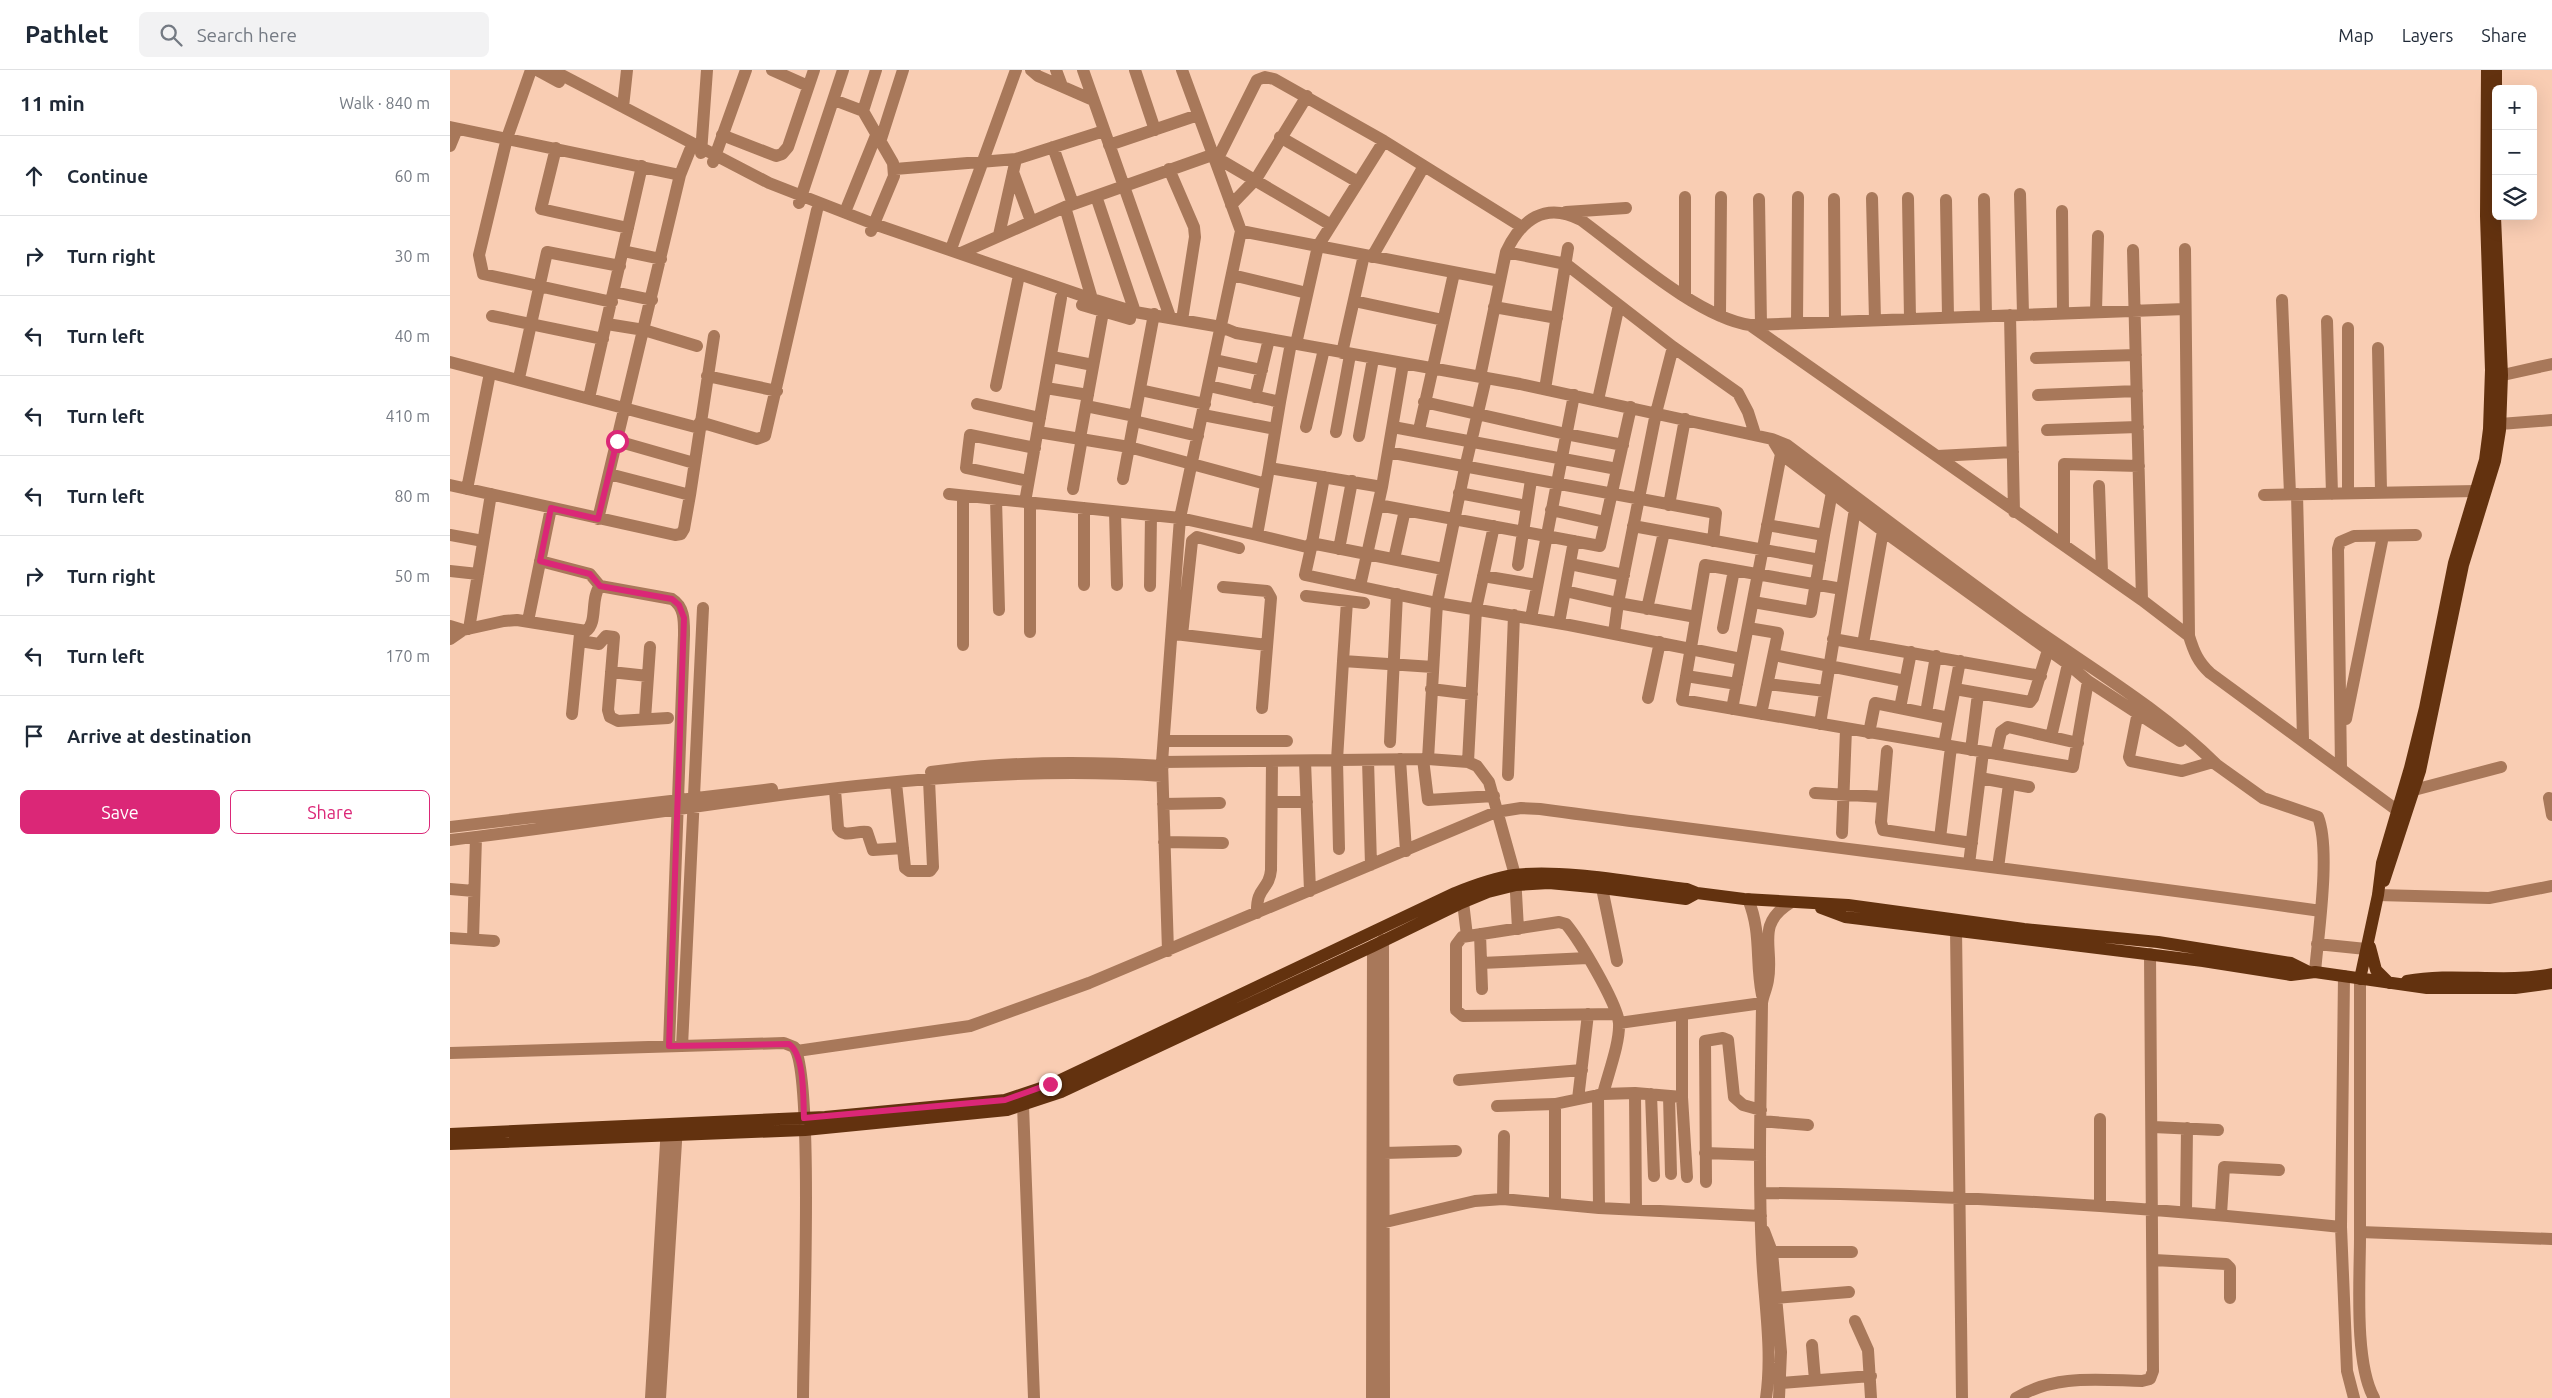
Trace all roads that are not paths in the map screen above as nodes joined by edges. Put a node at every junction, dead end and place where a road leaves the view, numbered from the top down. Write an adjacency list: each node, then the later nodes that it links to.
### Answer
1 (531, 70): 36 (street)
2 (538, 70): 43 (street)
3 (626, 70): 27 (street)
4 (707, 70): 43 (street)
5 (746, 70): 34 (street)
6 (772, 70): 22 (street)
7 (814, 70): 22 (street)
8 (843, 70): 25 (street)
9 (876, 70): 28 (street)
10 (903, 70): 35 (street)
11 (1016, 70): 47 (street)
12 (1031, 70): 23 (street)
13 (1056, 70): 23 (street)
14 (1083, 70): 26 (street)
15 (1135, 70): 31 (street)
16 (1182, 70): 29 (street)
17 (2488, 70): 158 (main road)
18 (2496, 70): 21 (main road)
19 (557, 71): 27 (street)
20 (1260, 74): 24 (street); 44 (street)
21 (2496, 85)
22 (808, 86): 34 (street)
23 (1062, 86): 26 (street)
24 (1307, 96): 37 (street); 38 (street)
25 (834, 100): 28 (street); 65 (street)
26 (1093, 100): 33 (street)
27 (623, 107): 43 (street)
28 (863, 111): 35 (street)
29 (1198, 115): 31 (street); 44 (street)
30 (453, 128): 36 (street); 40 (street)
31 (1155, 130): 39 (street)
32 (2496, 130): 158 (main road)
33 (1104, 131): 39 (street); 41 (street)
34 (722, 135): 45 (street)
35 (879, 136): 50 (street); 74 (street)
36 (507, 138): 42 (street); 99 (street)
37 (1280, 138): 54 (street); 55 (street)
38 (1384, 141): 49 (street); 55 (street)
39 (1108, 145): 56 (street)
40 (450, 146)
41 (1053, 147): 46 (street); 70 (street)
42 (556, 148): 48 (street); 80 (street)
43 (697, 151): 45 (street); 53 (street)
44 (1215, 156): 51 (street); 54 (street); 69 (street)
45 (714, 158): 65 (street)
46 (1016, 159): 47 (street); 52 (street)
47 (984, 162): 50 (street); 89 (street)
48 (642, 166): 53 (street); 80 (street)
49 (1424, 166): 79 (street); 91 (street)
50 (894, 169): 78 (street)
51 (1169, 169): 56 (street); 122 (street)
52 (1013, 172): 76 (street); 82 (street)
53 (680, 175): 92 (street)
54 (1256, 179): 69 (street); 77 (street)
55 (1358, 182): 77 (street)
56 (1123, 186): 58 (street); 122 (street)
57 (2020, 194): 116 (street)
58 (1096, 196): 70 (street); 114 (street)
59 (1721, 197): 118 (street)
60 (1798, 197): 129 (street)
61 (1685, 198): 101 (street)
62 (1872, 198): 126 (street)
63 (1908, 198): 124 (street)
64 (1834, 199): 128 (street)
65 (800, 200): 72 (street); 74 (street)
66 (1759, 200): 132 (street)
67 (1946, 200): 120 (street)
68 (1984, 200): 119 (street)
69 (1231, 205): 81 (street)
70 (1069, 206): 76 (street); 105 (street)
71 (1626, 208): 75 (street)
72 (816, 210): 78 (street); 167 (street)
73 (2062, 211): 115 (street)
74 (845, 212): 78 (street)
75 (1566, 212): 79 (street); 101 (street)
76 (1031, 221): 82 (street)
77 (1331, 225): 84 (street)
78 (872, 227): 89 (street); 97 (street)
79 (1522, 227): 90 (street)
80 (628, 228): 88 (street)
81 (1240, 232): 84 (street); 96 (street)
82 (999, 235): 89 (street)
83 (2098, 236): 112 (street)
84 (1318, 246): 91 (street); 100 (street)
85 (1568, 248): 93 (street)
86 (2184, 249): 111 (street)
87 (2134, 250): 110 (street)
88 (623, 251): 92 (street); 94 (street)
89 (956, 251): 105 (street)
90 (1506, 252): 93 (street); 98 (street)
91 (1368, 256): 95 (street); 107 (street)
92 (661, 259): 104 (street)
93 (1566, 264): 108 (street); 123 (street)
94 (620, 266): 99 (street); 102 (street)
95 (1454, 273): 98 (street); 125 (street)
96 (1232, 274): 100 (street); 135 (street)
97 (1018, 280): 103 (street); 162 (street)
98 (1500, 281): 109 (street)
99 (539, 287): 102 (street); 130 (street)
100 (1307, 293): 139 (street)
101 (1685, 296): 118 (street)
102 (613, 297): 104 (street); 131 (street)
103 (1061, 298): 113 (street); 147 (street)
104 (652, 300): 134 (street)
105 (1092, 300): 114 (street)
106 (2282, 300): 240 (street)
107 (1354, 301): 125 (street); 144 (street)
108 (1619, 305): 141 (street); 174 (street)
109 (1494, 307): 123 (street); 160 (street)
110 (2135, 310): 111 (street); 112 (street); 145 (street)
111 (2185, 310): 332 (street)
112 (2096, 311): 115 (street)
113 (1103, 312): 121 (street); 154 (street)
114 (1135, 312): 121 (street)
115 (2063, 313): 116 (street)
116 (2016, 315): 119 (street); 209 (street)
117 (492, 316): 130 (street)
118 (1720, 316): 132 (street)
119 (1986, 316): 120 (street)
120 (1948, 317): 124 (street)
121 (1153, 318): 122 (street); 135 (street); 166 (street)
122 (1176, 318): 135 (street)
123 (1557, 318): 165 (street)
124 (1910, 319): 126 (street)
125 (1443, 320): 155 (street)
126 (1875, 320): 128 (street)
127 (2328, 321): 241 (street)
128 (1835, 322): 129 (street)
129 (1797, 323): 132 (street)
130 (532, 324): 137 (street); 161 (street)
131 (607, 324): 134 (street); 137 (street)
132 (1755, 325): 211 (street)
133 (2348, 328): 236 (street)
134 (644, 330): 140 (street); 178 (street)
135 (1220, 331): 138 (street); 150 (street)
136 (714, 336): 159 (street)
137 (603, 339): 172 (street)
138 (1269, 339): 139 (street); 156 (street)
139 (1293, 343): 143 (street); 175 (street)
140 (697, 346)
141 (1673, 347): 181 (street); 198 (street)
142 (2378, 348): 232 (street)
143 (1324, 349): 144 (street); 191 (street)
144 (1346, 354): 149 (street); 196 (street)
145 (2136, 355): 148 (street); 168 (street)
146 (2552, 355): 158 (street)
147 (1052, 357): 154 (street); 164 (street)
148 (2036, 358)
149 (1373, 359): 152 (street); 200 (street)
150 (1215, 360): 156 (street); 163 (street)
151 (450, 362): 157 (street)
152 (1404, 364): 155 (street); 189 (street)
153 (2552, 364): 158 (street)
154 (1093, 365): 173 (street)
155 (1432, 368): 160 (street); 176 (street)
156 (1262, 370): 171 (street)
157 (490, 373): 161 (street); 231 (street)
158 (2496, 373): 187 (main road); 233 (main road)
159 (707, 376): 167 (street); 188 (street)
160 (1483, 377): 165 (street); 182 (street)
161 (519, 378): 172 (street)
162 (996, 386)
163 (1209, 386): 171 (street); 180 (street)
164 (1046, 388): 173 (street); 183 (street)
165 (1545, 389): 169 (street)
166 (1140, 390): 180 (street); 184 (street)
167 (776, 391): 188 (street)
168 (2137, 391): 170 (street); 190 (street)
169 (1574, 395): 174 (street); 197 (street)
170 (2038, 395)
171 (1255, 396): 175 (street)
172 (589, 398): 178 (street)
173 (1087, 400): 184 (street); 201 (street)
174 (1598, 400): 179 (street)
175 (1280, 402): 192 (street)
176 (1424, 402): 182 (street); 193 (street)
177 (977, 404): 183 (street)
178 (625, 408): 188 (street); 204 (street)
179 (1631, 408): 181 (street); 205 (street)
180 (1204, 410): 192 (street); 199 (street)
181 (1656, 413): 185 (street); 246 (street)
182 (1477, 414): 197 (street); 203 (street)
183 (1040, 418): 195 (street)
184 (1134, 419): 199 (street); 206 (street)
185 (1685, 419): 198 (street); 248 (street)
186 (2552, 420): 187 (street)
187 (2500, 424): 408 (main road)
188 (699, 425): 213 (street)
189 (1393, 427): 193 (street); 208 (street)
190 (2138, 427): 194 (street); 215 (street)
191 (1306, 428)
192 (1275, 429): 216 (street)
193 (1418, 430): 203 (street)
194 (2047, 430)
195 (1038, 432): 201 (street); 207 (street)
196 (1336, 432)
197 (1566, 434): 205 (street); 212 (street)
198 (1754, 434): 202 (street)
199 (1198, 436): 214 (street)
200 (1359, 436)
201 (1081, 438): 206 (street); 230 (street)
202 (1772, 439): 210 (street); 397 (street)
203 (1471, 440): 212 (street); 217 (street)
204 (617, 441): 213 (street); 219 (street)
205 (1623, 445): 218 (street)
206 (1129, 447): 214 (street); 221 (street)
207 (1034, 448): 223 (street); 223 (street)
208 (1388, 452): 217 (street); 228 (street)
209 (2013, 452): 211 (street); 257 (street)
210 (1782, 454): 235 (street); 265 (street)
211 (1938, 456): 257 (street)
212 (1561, 458): 218 (street); 226 (street)
213 (694, 463): 242 (street)
214 (1192, 463): 225 (street); 259 (street)
215 (2139, 466): 279 (street); 309 (street)
216 (1269, 468): 220 (street); 225 (street)
217 (1464, 468): 222 (street); 234 (street)
218 (1617, 469): 239 (street)
219 (609, 474): 242 (street); 261 (street)
220 (1324, 477): 224 (street); 278 (street)
221 (1123, 479)
222 (1531, 480): 226 (street); 250 (street)
223 (1028, 481): 247 (street)
224 (1352, 481): 228 (street); 281 (street)
225 (1266, 484): 270 (street)
226 (1556, 484): 239 (street); 255 (street)
227 (450, 485): 231 (street)
228 (1382, 486): 249 (street)
229 (2099, 486): 292 (street)
230 (1073, 488)
231 (468, 489): 237 (street)
232 (2381, 491): 233 (street); 236 (street)
233 (2476, 491): 420 (main road)
234 (1459, 492): 250 (street); 260 (street)
235 (1832, 492): 253 (street); 271 (street)
236 (2348, 493): 241 (street)
237 (491, 494): 251 (street); 275 (street)
238 (949, 494): 244 (street)
239 (1611, 494): 246 (street); 262 (street)
240 (2294, 494): 241 (street); 243 (street); 380 (street)
241 (2332, 494)
242 (690, 495): 261 (street)
243 (2264, 495)
244 (963, 496): 245 (street); 337 (street)
245 (996, 499): 247 (street); 318 (street)
246 (1638, 499): 248 (street); 264 (street)
247 (1027, 502): 252 (street); 328 (street)
248 (1669, 505): 277 (street)
249 (1378, 506): 254 (street); 283 (street)
250 (1527, 506): 267 (street)
251 (551, 508): 261 (street); 286 (street)
252 (1084, 508): 256 (street); 301 (street)
253 (1855, 509): 266 (street); 305 (street)
254 (1404, 510): 260 (street); 284 (street)
255 (1551, 510): 262 (street); 273 (street)
256 (1116, 512): 258 (street); 298 (street)
257 (2014, 512): 279 (street)
258 (1151, 515): 259 (street); 302 (street)
259 (1180, 518): 270 (street); 330 (street)
260 (1454, 518): 263 (street); 289 (street)
261 (598, 519)
262 (1605, 522): 276 (street)
263 (1494, 526): 267 (street); 296 (street)
264 (1633, 526): 268 (street); 294 (street)
265 (1767, 526): 271 (street); 282 (street)
266 (1883, 531): 336 (street); 341 (street)
267 (1523, 532): 273 (street); 288 (street)
268 (1664, 532): 277 (street); 316 (street)
269 (450, 535): 275 (street)
270 (1257, 535): 278 (street)
271 (1824, 535): 285 (street)
272 (2416, 535): 274 (street)
273 (1546, 536): 276 (street); 299 (street)
274 (2383, 536): 385 (street); 385 (street)
275 (483, 540): 293 (street)
276 (1574, 541): 287 (street)
277 (1713, 541): 282 (street)
278 (1311, 545): 281 (street); 303 (street)
279 (2064, 545): 292 (street)
280 (1239, 548): 330 (street)
281 (1340, 548): 283 (street)
282 (1763, 550): 285 (street); 295 (street)
283 (1367, 554): 284 (street); 303 (street)
284 (1394, 559): 289 (street)
285 (1820, 560): 297 (street)
286 (540, 561): 300 (street); 322 (street)
287 (1570, 564): 294 (street); 306 (street)
288 (1518, 565)
289 (1443, 569): 313 (street)
290 (1734, 570): 295 (street); 320 (street); 325 (street)
291 (450, 571): 293 (street)
292 (2102, 572): 309 (street)
293 (478, 574): 327 (street)
294 (1624, 574): 314 (street)
295 (1758, 574): 297 (street); 311 (street)
296 (1483, 576): 299 (street); 317 (street)
297 (1816, 584): 305 (street); 311 (street)
298 (1117, 585)
299 (1537, 585): 321 (street)
300 (600, 586): 331 (street); 418 (street)
301 (1084, 586)
302 (1150, 586)
303 (1360, 586): 307 (street)
304 (1223, 587): 338 (street)
305 (1842, 588): 334 (street)
306 (1565, 591): 314 (street); 323 (street)
307 (1397, 594): 313 (street); 348 (street)
308 (1306, 596): 310 (street)
309 (2142, 600): 332 (street)
310 (1347, 601): 312 (street); 347 (street)
311 (1753, 602): 326 (street)
312 (1364, 603)
313 (1437, 603): 317 (street); 351 (street)
314 (1618, 603): 316 (street); 329 (street)
315 (703, 608): 414 (street)
316 (1647, 608): 320 (street)
317 (1476, 609): 319 (street); 363 (street)
318 (999, 610)
319 (1514, 615): 321 (street); 401 (street)
320 (1696, 616): 340 (street)
321 (1531, 618): 323 (street)
322 (528, 621): 327 (street); 331 (street)
323 (1559, 623): 329 (street)
324 (450, 626): 327 (street)
325 (1723, 628)
326 (1748, 628): 343 (street); 345 (street)
327 (466, 630): 333 (street)
328 (1030, 632)
329 (1614, 633): 335 (street)
330 (1177, 634): 338 (street); 381 (street)
331 (580, 636): 352 (street); 371 (street)
332 (2189, 636): 380 (street)
333 (450, 639)
334 (1833, 639): 336 (street); 350 (street)
335 (1660, 642): 340 (street); 365 (street)
336 (1863, 644): 342 (street)
337 (963, 645)
338 (1267, 645): 366 (street)
339 (650, 647): 353 (street)
340 (1691, 648): 345 (street); 354 (street)
341 (2048, 650): 349 (street); 355 (street)
342 (1911, 652): 344 (street); 356 (street)
343 (1774, 655): 350 (street); 359 (street)
344 (1936, 656): 346 (street); 370 (street)
345 (1741, 659): 358 (street)
346 (1960, 660): 355 (street); 361 (street)
347 (1343, 661): 348 (street); 392 (street)
348 (1394, 664): 351 (street); 383 (street)
349 (2068, 664): 357 (street); 379 (street)
350 (1829, 666): 356 (street); 362 (street)
351 (1432, 667): 360 (street)
352 (611, 672): 353 (street); 375 (street)
353 (648, 676): 375 (street)
354 (1686, 676): 358 (street); 368 (street)
355 (2040, 676): 364 (street)
356 (1905, 681): 367 (street)
357 (2088, 681): 369 (street); 384 (street)
358 (1736, 684): 368 (street)
359 (1768, 684): 362 (street); 372 (street)
360 (1432, 689): 363 (street); 391 (street)
361 (1955, 689): 364 (street); 374 (street)
362 (1825, 692): 376 (street)
363 (1472, 694): 396 (street)
364 (1978, 694): 388 (street)
365 (1648, 698)
366 (1262, 708)
367 (1900, 708): 370 (street); 378 (street)
368 (1732, 709): 372 (street)
369 (2138, 712): 397 (street); 397 (street)
370 (1926, 713): 374 (street)
371 (572, 714)
372 (1761, 714): 376 (street)
373 (668, 718): 375 (street)
374 (1949, 718): 386 (street)
375 (645, 719)
376 (1820, 724): 377 (street)
377 (1846, 729): 378 (street); 410 (street)
378 (1869, 733): 386 (street)
379 (2051, 736): 384 (street); 389 (street)
380 (2303, 740): 400 (street)
381 (1164, 741): 382 (street); 399 (street)
382 (1287, 741)
383 (1390, 742)
384 (2078, 743): 389 (street)
385 (2341, 744): 400 (street)
386 (1947, 746): 388 (street); 426 (street)
387 (1887, 751): 412 (street)
388 (1977, 751): 389 (street); 402 (street)
389 (1996, 754)
390 (1400, 759): 391 (street); 393 (street); 433 (street)
391 (1425, 759): 396 (street); 411 (street)
392 (1337, 760): 393 (street); 395 (street); 432 (street)
393 (1368, 760): 435 (street)
394 (1272, 761): 395 (street); 399 (street); 416 (street)
395 (1305, 761): 417 (street)
396 (1468, 762): 411 (street)
397 (2214, 763): 449 (street)
398 (2500, 767): 408 (street)
399 (1163, 768): 403 (street); 414 (street); 419 (street)
400 (2341, 768): 420 (street)
401 (1508, 775)
402 (1980, 778): 405 (street); 430 (street)
403 (929, 780): 404 (street); 431 (street)
404 (896, 783): 407 (street); 431 (street)
405 (2009, 784): 406 (street); 436 (street)
406 (2029, 787)
407 (836, 790): 414 (street); 431 (street)
408 (2414, 790): 444 (main road)
409 (1815, 793): 410 (street)
410 (1844, 795): 412 (street); 424 (street)
411 (1494, 796): 422 (street)
412 (1883, 797): 426 (street)
413 (2549, 798): 421 (street)
414 (692, 802): 418 (street); 478 (street)
415 (1220, 802): 419 (street)
416 (1272, 802): 417 (street); 450 (street)
417 (1307, 802): 442 (street)
418 (676, 804): 423 (street); 425 (street); 477 (street)
419 (1163, 804): 428 (street)
420 (2398, 811): 444 (main road)
421 (2552, 814)
422 (1498, 815): 433 (street); 434 (street); 437 (street)
423 (450, 827)
424 (1842, 833)
425 (476, 837): 427 (street); 441 (street)
426 (1940, 838): 430 (street)
427 (450, 840)
428 (1164, 842): 429 (street); 461 (street)
429 (1223, 843)
430 (1972, 843): 434 (street)
431 (903, 848)
432 (1339, 849)
433 (1406, 850): 435 (street)
434 (1969, 864): 436 (street)
435 (1371, 865): 442 (street)
436 (1998, 868): 449 (street)
437 (1515, 880): 439 (main road); 443 (main road); 446 (main road); 451 (street); 494 (main road)
438 (2552, 886): 444 (street)
439 (1602, 888): 443 (main road); 464 (street)
440 (450, 889): 441 (street)
441 (474, 891): 456 (street)
442 (1310, 891): 450 (street)
443 (1697, 893): 445 (main road)
444 (2378, 895): 459 (main road)
445 (1748, 899): 447 (main road); 473 (street)
446 (1463, 902): 454 (street); 458 (main road)
447 (1790, 903): 448 (main road); 473 (street)
448 (1812, 904): 452 (main road); 466 (main road)
449 (2321, 911): 460 (street)
450 (1257, 913): 461 (street)
451 (1518, 929): 453 (street); 463 (street)
452 (1956, 929): 462 (main road); 513 (street)
453 (1480, 934): 454 (street); 465 (street)
454 (1468, 936): 474 (street)
455 (450, 938): 456 (street)
456 (473, 939): 457 (street)
457 (494, 941)
458 (1378, 943): 490 (main road); 504 (street); 523 (street)
459 (2368, 943): 460 (street); 469 (main road); 471 (main road)
460 (2317, 944): 466 (street)
461 (1168, 951): 479 (street)
462 (2150, 954): 466 (main road); 496 (street)
463 (1588, 958): 465 (street); 476 (street)
464 (1618, 961)
465 (1482, 962): 472 (street)
466 (2312, 972): 468 (main road)
467 (2552, 974): 471 (main road)
468 (2344, 976): 469 (main road); 524 (street)
469 (2360, 980): 471 (main road); 525 (street)
470 (2552, 983): 471 (main road)
471 (2390, 984)
472 (1482, 989)
473 (1762, 1000): 475 (street); 492 (street)
474 (1588, 1014): 476 (street); 481 (street)
475 (1682, 1015): 476 (street); 487 (street)
476 (1618, 1018): 485 (street)
477 (669, 1046): 478 (street); 480 (street)
478 (682, 1046): 479 (street)
479 (797, 1051): 494 (street)
480 (450, 1053)
481 (1582, 1070): 482 (street); 488 (street)
482 (1459, 1080)
483 (1635, 1093): 484 (street); 485 (street); 519 (street)
484 (1651, 1094): 486 (street); 509 (street)
485 (1600, 1095): 488 (street); 517 (street)
486 (1669, 1096): 487 (street); 508 (street)
487 (1682, 1097): 510 (street)
488 (1578, 1099): 489 (street)
489 (1555, 1104): 491 (street); 515 (street)
490 (1023, 1105): 494 (main road); 541 (street)
491 (1496, 1106)
492 (1761, 1116): 495 (street); 505 (street); 506 (street)
493 (2100, 1119): 516 (street)
494 (805, 1124): 498 (main road); 540 (street)
495 (1808, 1125)
496 (2153, 1126): 497 (street); 518 (street)
497 (2187, 1128): 499 (street); 520 (street)
498 (672, 1129): 500 (main road); 502 (main road); 538 (street); 539 (street)
499 (2218, 1130)
500 (450, 1134)
501 (1504, 1136): 514 (street)
502 (450, 1144)
503 (1456, 1151): 504 (street)
504 (1384, 1153): 523 (street)
505 (1706, 1153): 506 (street); 511 (street)
506 (1760, 1155): 512 (street)
507 (2279, 1170): 521 (street)
508 (1671, 1174)
509 (1654, 1176)
510 (1688, 1177)
511 (1706, 1182)
512 (1761, 1193): 513 (street); 522 (street)
513 (1958, 1197): 516 (street); 547 (street)
514 (1503, 1199): 515 (street); 523 (street)
515 (1555, 1204): 517 (street)
516 (2100, 1205): 518 (street)
517 (1599, 1208): 519 (street)
518 (2154, 1208): 520 (street); 529 (street)
519 (1636, 1209): 522 (street)
520 (2186, 1211): 521 (street)
521 (2221, 1214): 524 (street)
522 (1762, 1221): 527 (street); 544 (street)
523 (1378, 1223): 542 (street); 543 (street)
524 (2341, 1227): 549 (street)
525 (2360, 1232): 526 (street); 550 (street)
526 (2552, 1240)
527 (1772, 1252): 528 (street); 531 (street)
528 (1852, 1252)
529 (2154, 1260): 532 (street); 548 (street)
530 (1849, 1292): 531 (street)
531 (1776, 1298): 537 (street)
532 (2230, 1298)
533 (1855, 1322): 535 (street)
534 (1812, 1345): 536 (street)
535 (1871, 1376): 536 (street); 546 (street)
536 (1815, 1380): 537 (street)
537 (1780, 1383): 545 (street)
538 (651, 1398)
539 (660, 1398)
540 (803, 1398)
541 (1034, 1398)
542 (1372, 1398)
543 (1384, 1398)
544 (1766, 1398)
545 (1779, 1398)
546 (1871, 1398)
547 (1962, 1398)
548 (2016, 1398)
549 (2354, 1398)
550 (2374, 1398)

